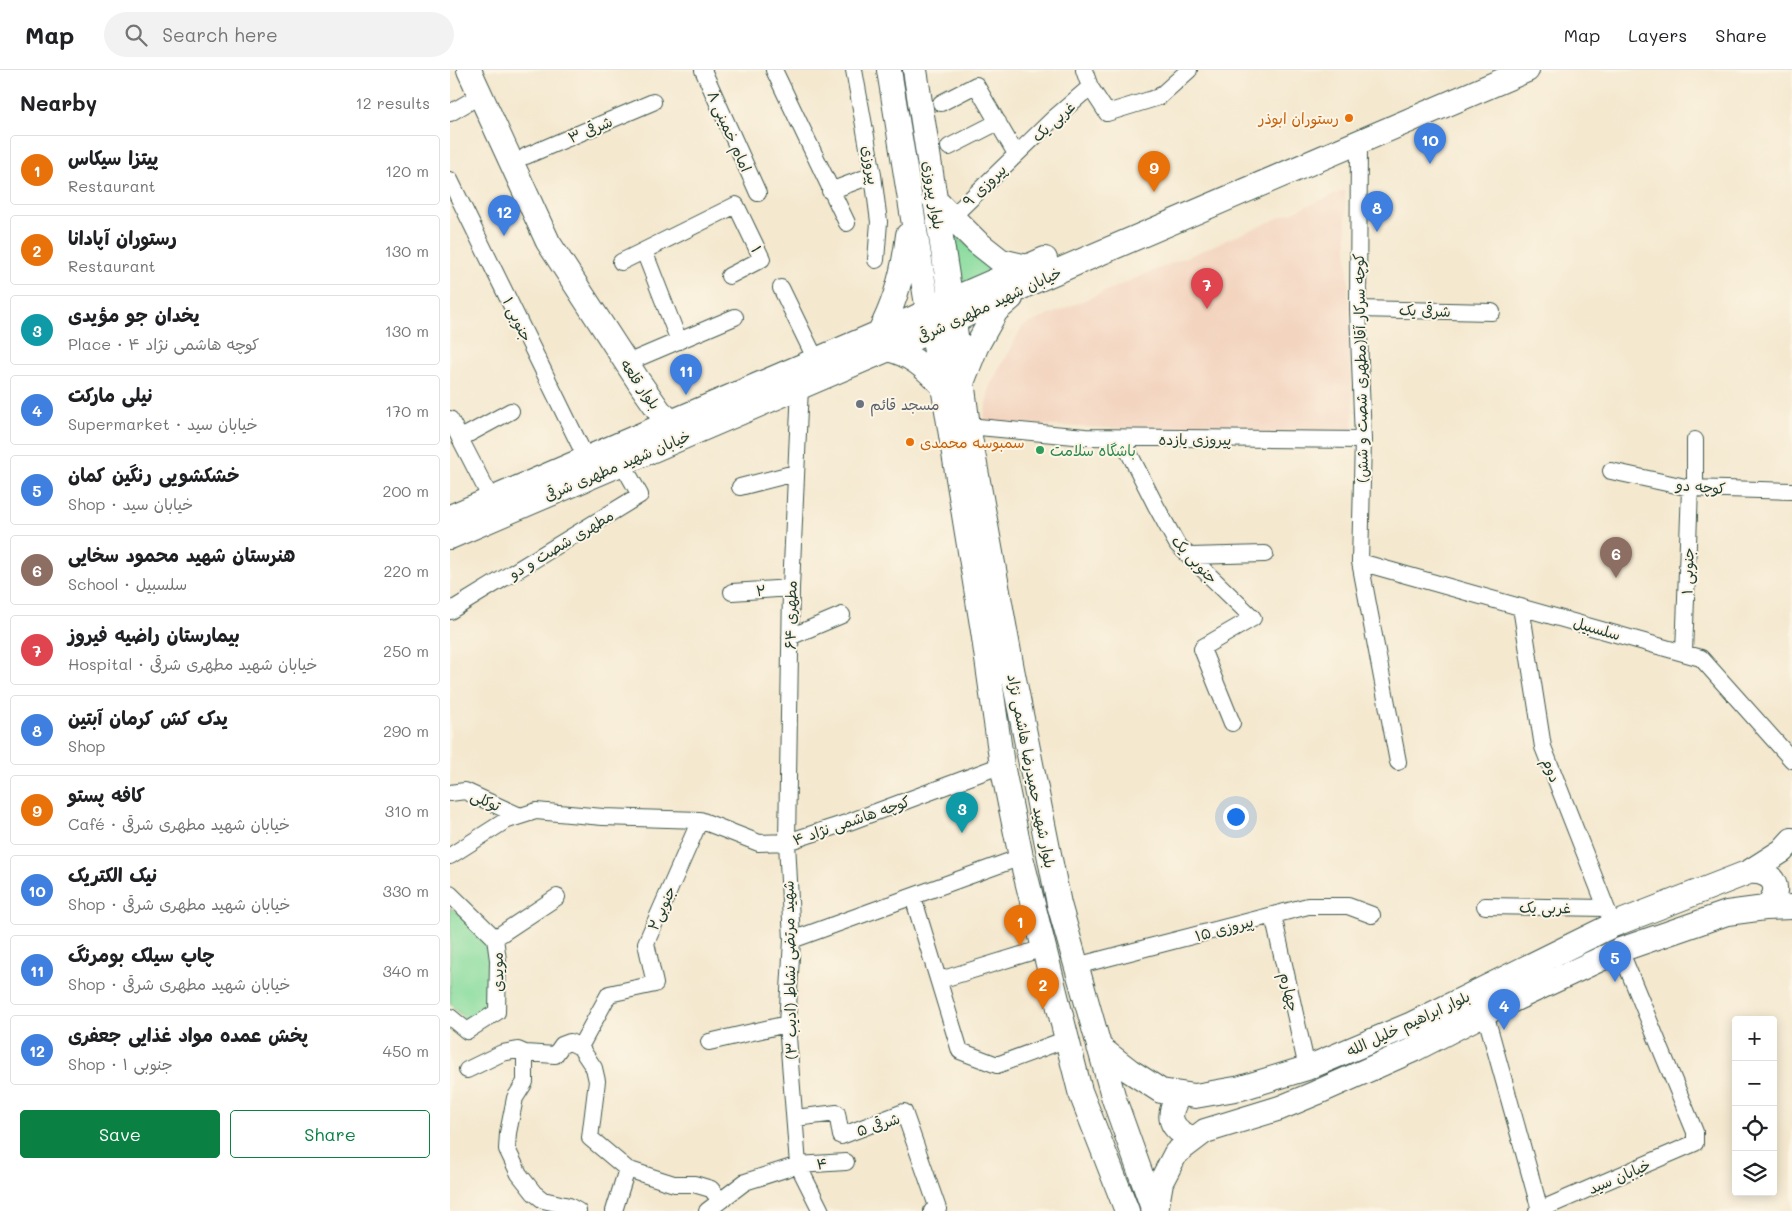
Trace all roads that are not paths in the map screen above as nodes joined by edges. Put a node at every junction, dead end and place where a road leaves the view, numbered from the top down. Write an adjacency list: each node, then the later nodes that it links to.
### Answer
1 (469, 70): 13 (main road, بلوار قلعه)
2 (487, 70): 21 (main road, بلوار قلعه)
3 (704, 70): 25 (street, امام خمینی ۸)
4 (774, 70): 24 (street)
5 (854, 70): 22 (street, پیروزی)
6 (889, 70): 27 (main road, بلوار پیروزی)
7 (915, 70): 26 (main road, بلوار پیروزی)
8 (1084, 70): 12 (street)
9 (1188, 70): 12 (street)
10 (1493, 70): 33 (main road, خیابان شهید مطهری شرقی)
11 (1527, 70): 18 (main road, خیابان شهید مطهری شرقی)
12 (1094, 93): 20 (street, غربی یک)
13 (481, 95): 16 (street); 49 (main road, بلوار قلعه)
14 (653, 102): 21 (street, ۳ شرقی)
15 (941, 103): 17 (street)
16 (450, 113)
17 (998, 122): 19 (street); 20 (street)
18 (1359, 143): 33 (main road, خیابان شهید مطهری شرقی); 36 (street, (مطهری شصت و شش)کوچه سرکار آقا)
19 (949, 147)
20 (1016, 154): 28 (street, پیروزی ۹)
21 (526, 156): 43 (main road, بلوار قلعه)
22 (873, 175): 24 (street); 31 (street, پیروزی)
23 (450, 180): 55 (street, ۱ جنوبی)
24 (830, 191): 29 (street)
25 (758, 193)
26 (934, 194): 27 (main road); 28 (main road); 37 (main road, بلوار پیروزی)
27 (910, 203): 40 (main road, بلوار پیروزی); 42 (main road)
28 (953, 216): 33 (main road)
29 (847, 223)
30 (644, 251): 32 (street); 34 (street, ۱); 41 (street)
31 (876, 260)
32 (621, 262)
33 (1028, 275): 37 (main road, خیابان شهید مطهری شرقی); 45 (main road)
34 (728, 276)
35 (781, 288): 44 (street)
36 (1358, 308): 38 (street, شرقی یک); 53 (street, (مطهری شصت و شش)کوچه سرکار آقا)
37 (953, 311): 40 (main road, خیابان شهید مطهری شرقی); 45 (main road, بلوار شهید حمیدرضا هاشمی نژاد)
38 (1492, 312)
39 (735, 317): 41 (street)
40 (930, 321): 42 (main road, خیابان شهید مطهری شرقی); 45 (main road, بلوار شهید حمیدرضا هاشمی نژاد)
41 (679, 341): 43 (street)
42 (884, 341): 44 (main road, خیابان شهید مطهری شرقی); 45 (main road); 46 (main road, خیابان شهید مطهری شرقی)
43 (636, 359): 49 (main road, بلوار قلعه)
44 (816, 360): 49 (main road, خیابان شهید مطهری شرقی)
45 (953, 385): 50 (main road, بلوار شهید حمیدرضا هاشمی نژاد); 79 (main road, بلوار شهید حمیدرضا هاشمی نژاد)
46 (800, 387): 56 (main road, خیابان شهید مطهری شرقی); 58 (street, مطهری ۶۴)
47 (511, 411): 51 (street)
48 (450, 419): 51 (street)
49 (672, 422): 55 (main road, خیابان شهید مطهری شرقی)
50 (968, 426): 52 (street, پیروزی یازده); 76 (main road, بلوار شهید حمیدرضا هاشمی نژاد)
51 (460, 438): 61 (street)
52 (1122, 438): 53 (street, پیروزی یازده); 66 (street, جنوبی یک)
53 (1363, 440): 67 (street, (مطهری شصت و شش)کوچه سرکار آقا)
54 (1694, 440): 60 (street, جنوبی ۱)
55 (586, 458): 63 (main road, خیابان شهید مطهری شرقی)
56 (622, 463): 64 (main road, خیابان شهید مطهری شرقی); 71 (street, مطهری شصت و دو)
57 (1611, 471): 60 (street, کوچه دو)
58 (795, 473): 59 (street); 68 (street, مطهری ۶۴)
59 (740, 487)
60 (1693, 488): 62 (street, کوچه دو); 74 (street, جنوبی ۱)
61 (487, 491)
62 (1792, 491)
63 (450, 517)
64 (450, 536)
65 (1265, 554): 66 (street)
66 (1190, 556): 75 (street, جنوبی یک)
67 (1360, 562): 70 (street, سلسبیل); 78 (street, (مطهری شصت و شش)کوچه سرکار آقا)
68 (791, 588): 69 (street, ۲); 73 (street, مطهری ۶۴)
69 (732, 592)
70 (1520, 607): 74 (street, سلسبیل); 96 (street, دوم)
71 (450, 611)
72 (842, 616): 73 (street)
73 (790, 637): 84 (street, مطهری ۶۴)
74 (1684, 653): 77 (street, سلسبیل)
75 (1232, 723)
76 (1030, 759): 79 (main road); 101 (main road, بلوار شهید حمیدرضا هاشمی نژاد)
77 (1792, 760)
78 (1398, 762)
79 (1002, 765): 84 (street, کوچه هاشمی نژاد ۴); 86 (main road, بلوار شهید حمیدرضا هاشمی نژاد)
80 (450, 793): 81 (street, توکلی)
81 (520, 816): 82 (street, کوچه هاشمی نژاد ۴); 85 (street)
82 (700, 820): 84 (street, کوچه هاشمی نژاد ۴); 108 (street, جنوبی۲)
83 (1792, 840): 87 (main road, بلوار ابراهیم خلیل الله)
84 (787, 842): 98 (street, شهید مرتضی نشاط (ادیب ۳))
85 (450, 856)
86 (1021, 856): 90 (street); 99 (main road, بلوار شهید حمیدرضا هاشمی نژاد)
87 (1750, 872): 93 (main road); 96 (main road, بلوار ابراهیم خلیل الله)
88 (450, 894): 97 (street, مویدی)
89 (557, 897): 97 (street)
90 (913, 897): 98 (street); 102 (street)
91 (1485, 906): 96 (street, غربی یک)
92 (1792, 907): 93 (main road, بلوار ابراهیم خلیل الله)
93 (1765, 908): 100 (main road, بلوار ابراهیم خلیل الله)
94 (1273, 915): 95 (street, پیروزی ۱۵); 101 (street, پیروزی ۱۵); 111 (street, چهارم)
95 (1372, 915)
96 (1609, 916): 111 (main road, بلوار ابراهیم خلیل الله)
97 (495, 938): 104 (street, مویدی)
98 (792, 940): 105 (street, شهید مرتضی نشاط (ادیب ۳))
99 (1044, 948): 102 (street); 106 (main road, بلوار شهید حمیدرضا هاشمی نژاد)
100 (1620, 950): 103 (main road, بلوار ابراهیم خلیل الله); 121 (street, خیابان سید)
101 (1076, 966): 109 (main road, بلوار شهید حمیدرضا هاشمی نژاد)
102 (940, 980): 106 (street)
103 (1486, 1013): 115 (main road, بلوار ابراهیم خلیل الله); 121 (street, خیابان سید)
104 (450, 1017)
105 (787, 1024): 107 (street); 114 (street, شهید مرتضی نشاط (ادیب ۳))
106 (1067, 1039): 126 (main road, بلوار شهید حمیدرضا هاشمی نژاد)
107 (709, 1042)
108 (580, 1047): 110 (street); 118 (street)
109 (1099, 1047): 113 (main road, بلوار ابراهیم خلیل الله); 127 (main road, بلوار شهید حمیدرضا هاشمی نژاد)
110 (525, 1053): 112 (street); 122 (street)
111 (1307, 1068): 113 (main road, بلوار ابراهیم خلیل الله)
112 (467, 1070)
113 (1180, 1094): 115 (main road)
114 (795, 1118): 117 (street, شهید مرتضی نشاط (ادیب ۳)); 120 (street, ۵ شرقی)
115 (1194, 1139): 127 (main road, بلوار ابراهیم خلیل الله)
116 (846, 1162): 117 (street, ۴)
117 (798, 1165): 119 (street, ۴); 125 (street, شهید مرتضی نشاط (ادیب ۳))
118 (627, 1169): 119 (street); 123 (street)
119 (720, 1200): 124 (street, ۴)
120 (937, 1210)
121 (1539, 1210)
122 (578, 1211)
123 (614, 1211)
124 (707, 1211)
125 (821, 1211)
126 (1127, 1211)
127 (1155, 1211)

